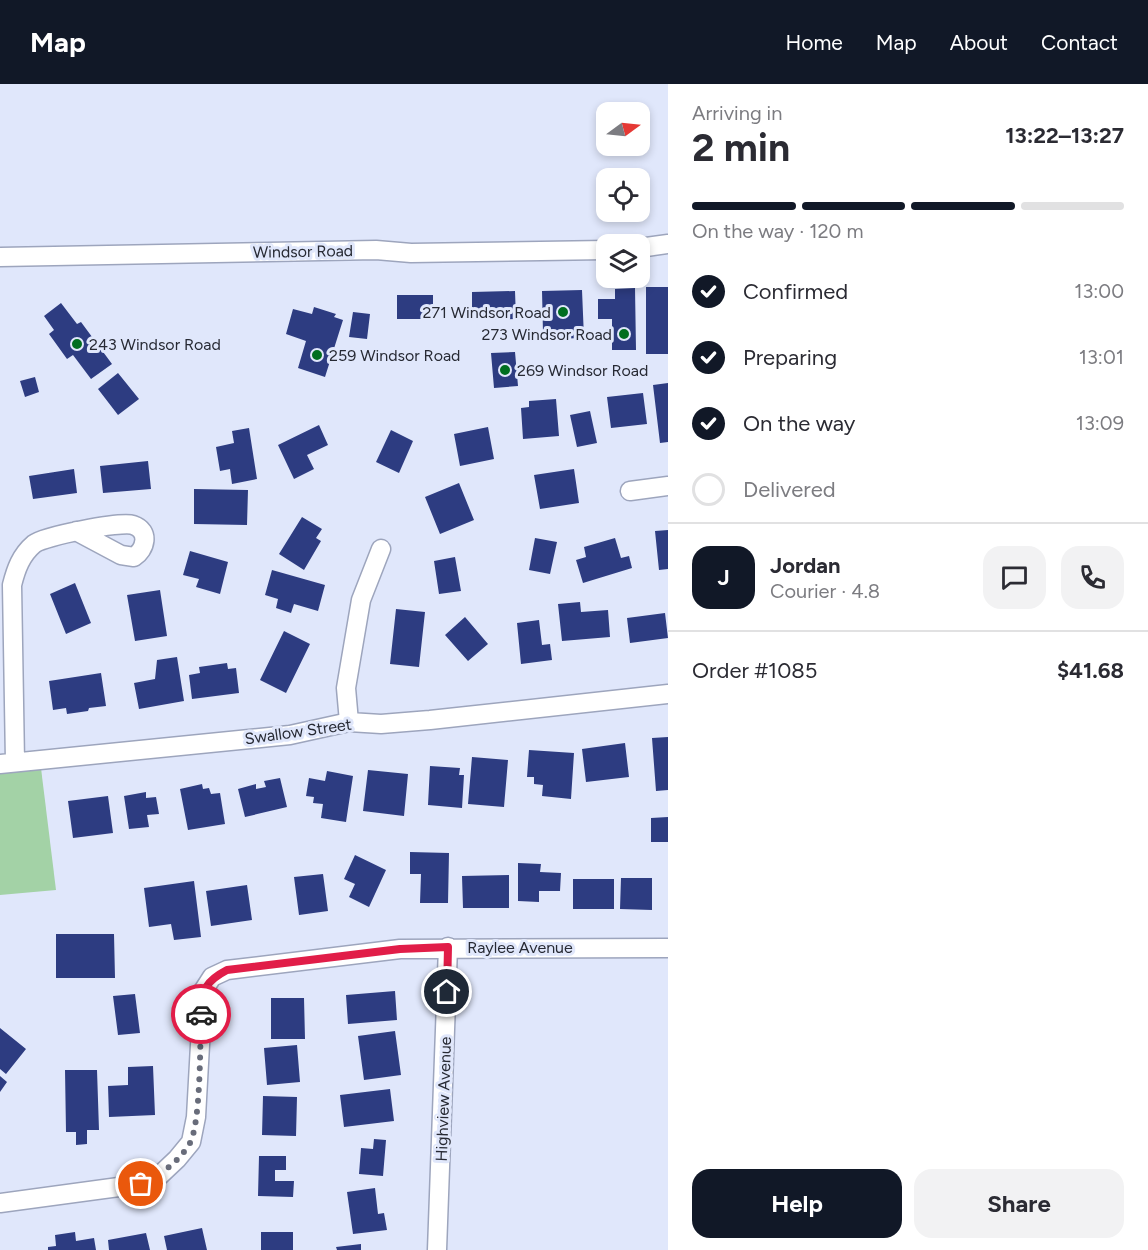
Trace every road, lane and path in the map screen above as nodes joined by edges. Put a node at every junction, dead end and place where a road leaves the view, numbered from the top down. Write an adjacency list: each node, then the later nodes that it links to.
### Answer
1 (668, 244): 2 (street)
2 (650, 246)
3 (596, 250): 4 (street, Windsor Road)
4 (0, 257)
5 (668, 486): 6 (street)
6 (630, 491)
7 (76, 531): 11 (street)
8 (381, 549): 10 (street)
9 (668, 694): 10 (street, Swallow Street)
10 (349, 722): 11 (street, Swallow Street)
11 (7, 763)
12 (448, 947): 13 (street, Raylee Avenue); 14 (street, Raylee Avenue); 15 (street, Highview Avenue)
13 (668, 948)
14 (0, 1203)
15 (437, 1250)

